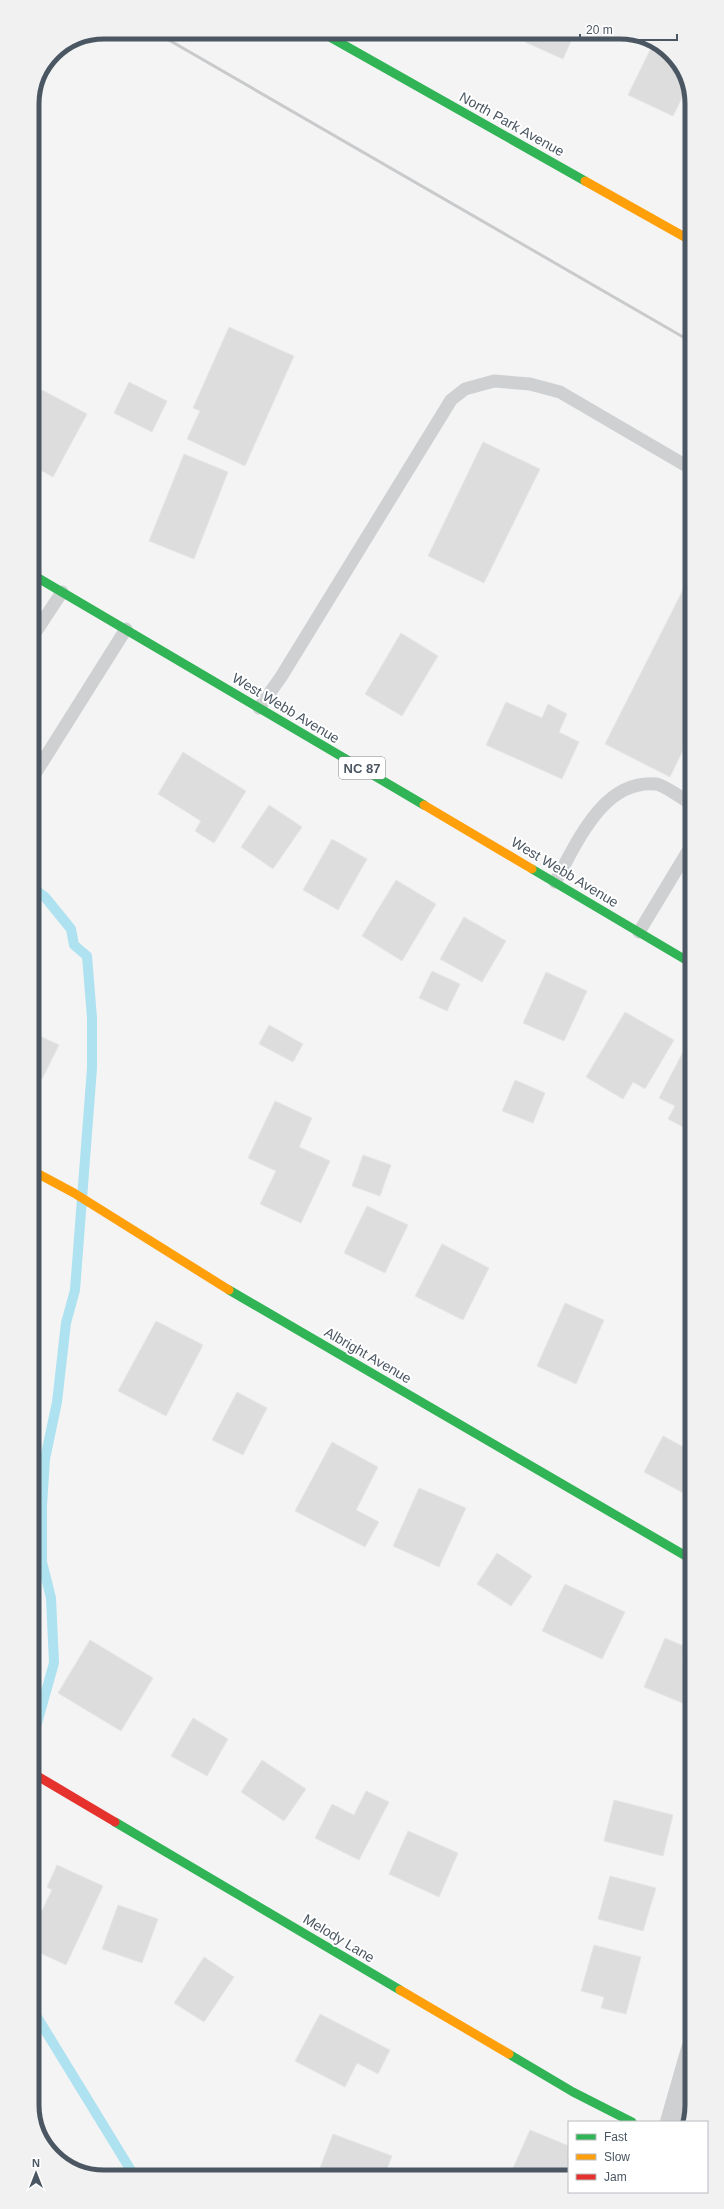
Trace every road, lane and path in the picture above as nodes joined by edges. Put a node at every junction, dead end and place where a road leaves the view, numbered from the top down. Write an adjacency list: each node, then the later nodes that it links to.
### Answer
1 (336, 39): 2 (main road, North Park Avenue)
2 (685, 237)
3 (685, 465): 8 (lane)
4 (39, 579): 5 (main road, West Webb Avenue / NC 87)
5 (62, 592): 6 (lane); 7 (main road, West Webb Avenue / NC 87)
6 (39, 627)
7 (126, 629): 8 (main road, West Webb Avenue / NC 87); 9 (lane)
8 (259, 708): 12 (main road, West Webb Avenue / NC 87)
9 (39, 767)
10 (685, 801): 12 (lane)
11 (685, 854): 13 (lane)
12 (555, 882): 13 (main road, West Webb Avenue / NC 87)
13 (639, 932): 14 (main road, West Webb Avenue / NC 87)
14 (685, 959)
15 (39, 1173): 16 (main road, Albright Avenue)
16 (685, 1556)
17 (39, 1777): 19 (main road, Melody Lane)
18 (685, 2073): 20 (street)
19 (630, 2121)
20 (671, 2121)

